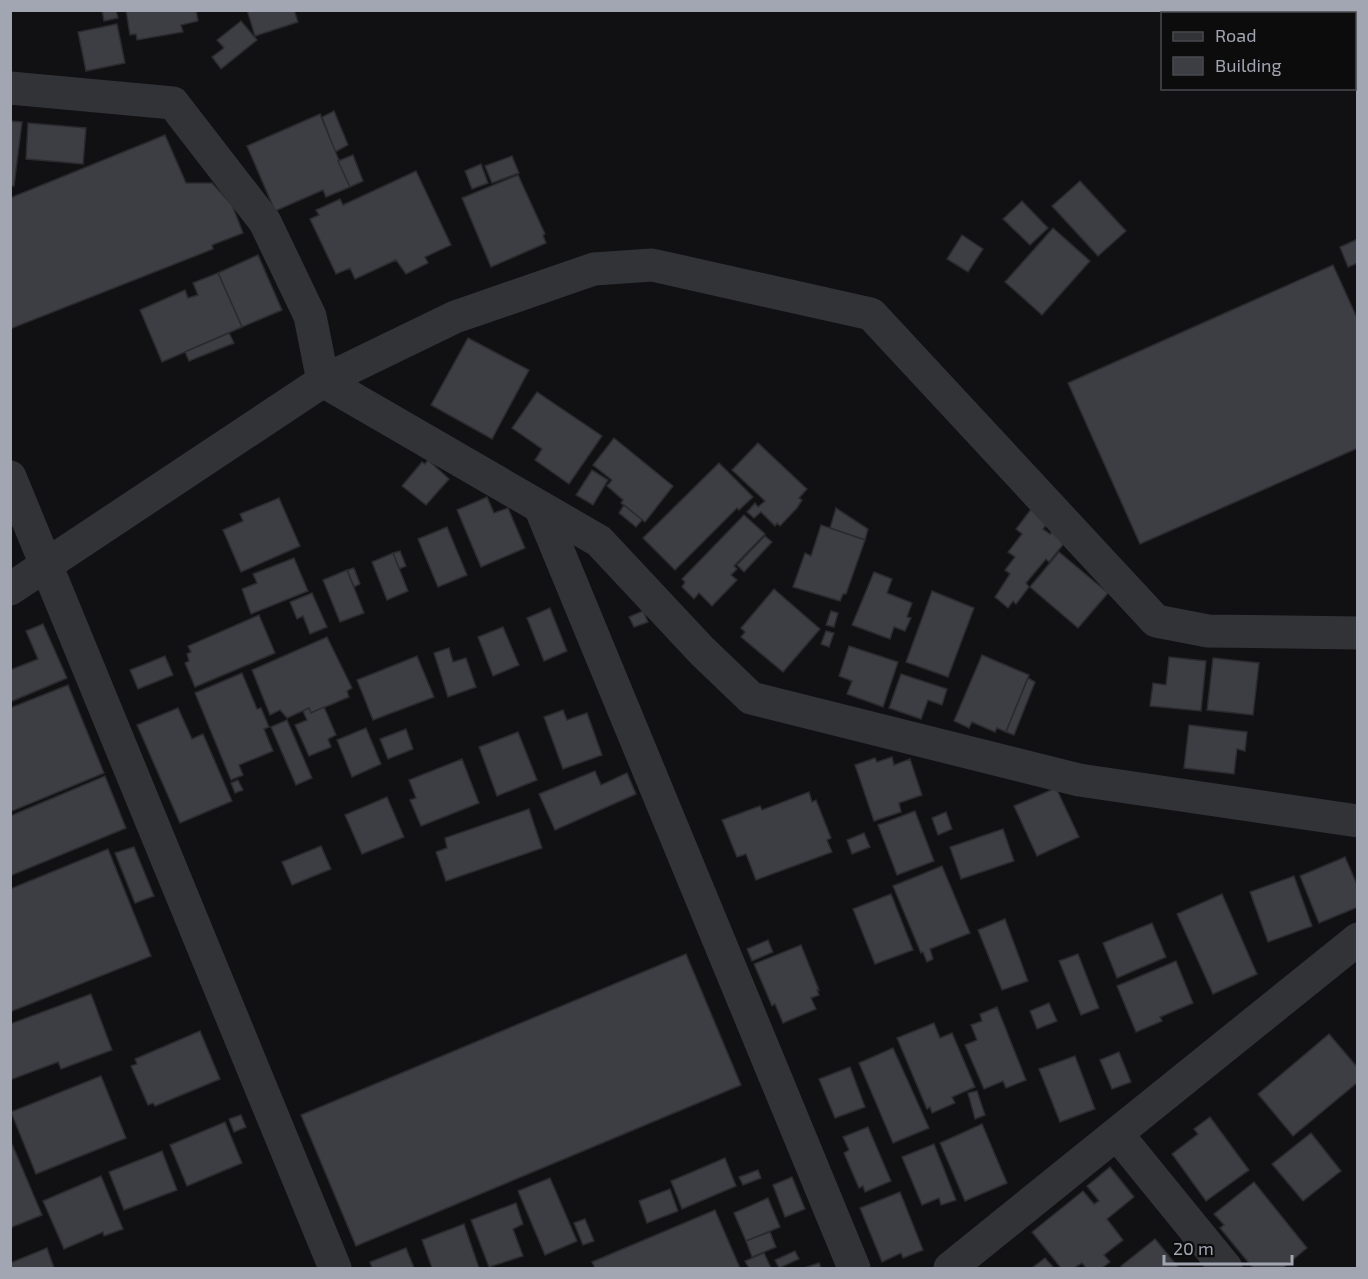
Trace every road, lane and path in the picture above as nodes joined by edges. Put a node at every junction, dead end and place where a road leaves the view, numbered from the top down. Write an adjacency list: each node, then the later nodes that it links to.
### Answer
1 (10, 88): 2 (street)
2 (323, 381): 4 (street); 5 (street); 7 (street)
3 (10, 477): 5 (street)
4 (540, 507): 8 (street); 12 (street)
5 (46, 565): 6 (street); 11 (street)
6 (10, 589)
7 (1358, 633)
8 (1358, 821)
9 (1358, 939): 10 (street)
10 (1116, 1134): 13 (street); 14 (street)
11 (335, 1269)
12 (854, 1269)
13 (950, 1269)
14 (1226, 1269)

